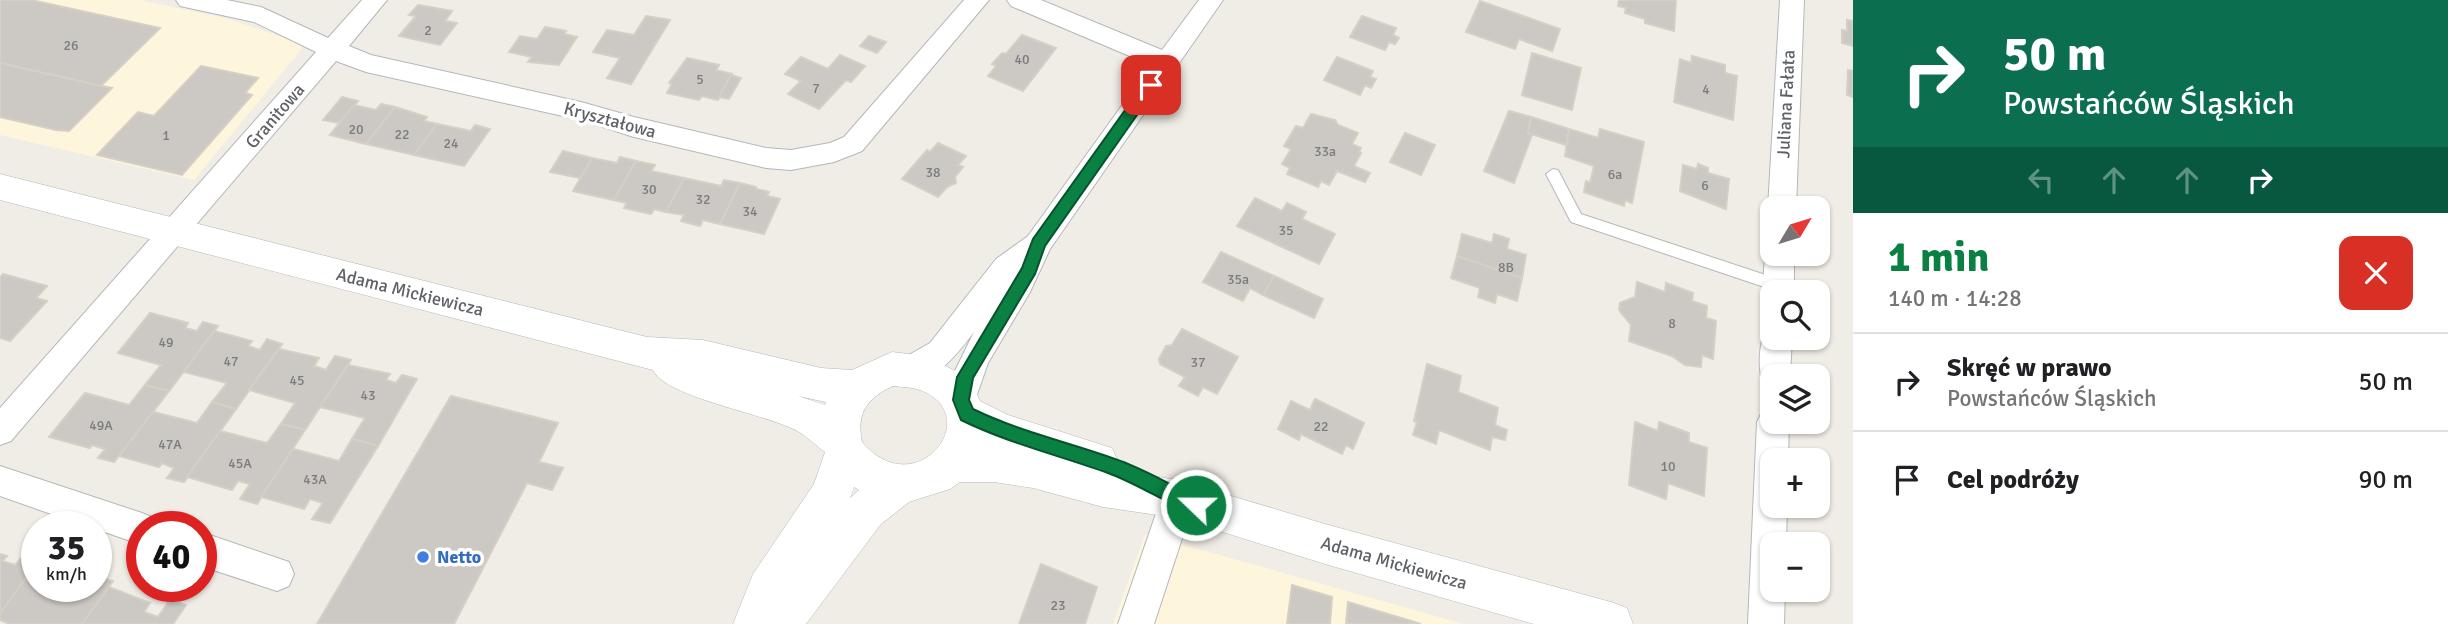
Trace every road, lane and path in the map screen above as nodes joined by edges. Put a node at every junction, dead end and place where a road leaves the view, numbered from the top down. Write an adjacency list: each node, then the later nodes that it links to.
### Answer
1 (188, 0): 7 (street, Kryształowa)
2 (375, 0): 7 (street, Granitowa)
3 (977, 0): 7 (street, Kryształowa)
4 (1019, 0): 8 (street)
5 (1211, 0): 8 (street)
6 (1792, 0): 11 (street, Juliana Fałata)
7 (333, 50): 12 (street, Granitowa)
8 (1167, 62): 13 (street)
9 (1553, 174): 14 (lane)
10 (0, 187): 12 (street, Adama Mickiewicza)
11 (1783, 196)
12 (173, 232): 15 (street, Adama Mickiewicza); 19 (street)
13 (1038, 244): 16 (street); 18 (street)
14 (1760, 282)
15 (647, 352): 17 (street, Adama Mickiewicza); 21 (street, Adama Mickiewicza)
16 (911, 369): 17 (street); 18 (street)
17 (856, 387): 21 (street)
18 (964, 407): 22 (street); 25 (street, Adama Mickiewicza)
19 (0, 431)
20 (1773, 434): 33 (street)
21 (843, 447): 24 (street); 29 (street)
22 (953, 463): 24 (street); 25 (street, Adama Mickiewicza)
23 (0, 481): 26 (street)
24 (900, 484): 30 (street)
25 (1178, 499): 31 (street); 32 (street, Adama Mickiewicza)
26 (126, 524)
27 (217, 554): 28 (street)
28 (277, 574)
29 (755, 624)
30 (773, 624)
31 (1136, 624)
32 (1611, 624)
33 (1766, 624)

